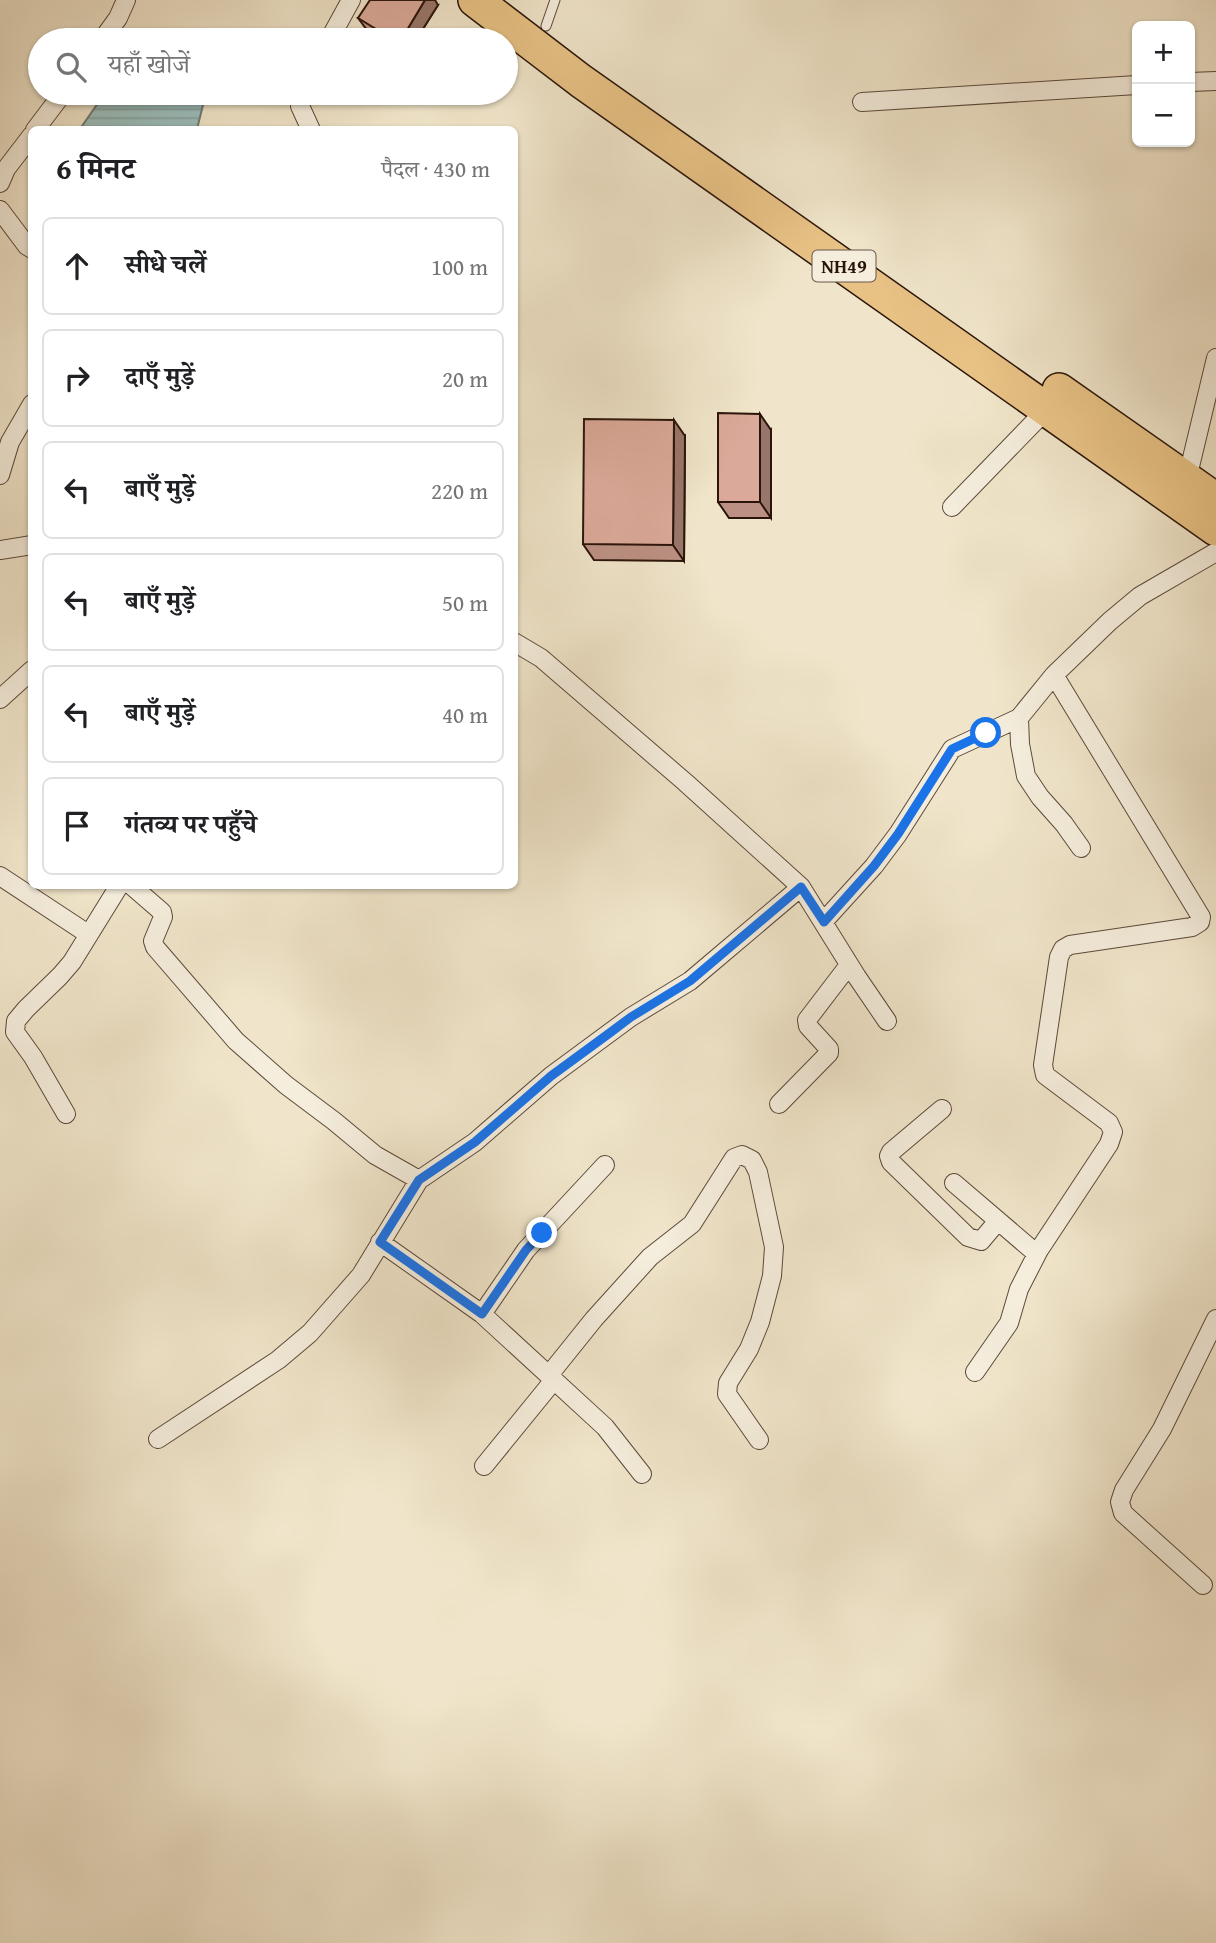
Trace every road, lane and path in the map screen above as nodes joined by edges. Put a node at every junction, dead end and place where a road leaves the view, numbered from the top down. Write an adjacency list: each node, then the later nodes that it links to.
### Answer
1 (126, 0): 6 (street)
2 (351, 0): 7 (street)
3 (475, 0): 8 (highway, NH49)
4 (514, 0): 5 (highway, NH49)
5 (551, 13): 26 (highway, NH49)
6 (111, 28)
7 (336, 28)
8 (512, 28)
9 (518, 32): 23 (highway, NH49)
10 (1216, 81): 11 (street)
11 (1195, 82)
12 (1132, 85): 13 (street)
13 (862, 102)
14 (54, 105): 16 (street)
15 (300, 105): 17 (street)
16 (38, 126)
17 (309, 126)
18 (28, 140): 19 (street)
19 (0, 183)
20 (0, 210): 21 (street)
21 (28, 247)
22 (1216, 358): 26 (street)
23 (1047, 409): 28 (street); 29 (highway, NH49)
24 (28, 411): 25 (street)
25 (0, 475)
26 (1187, 479): 27 (highway, NH49)
27 (1216, 500)
28 (952, 507)
29 (1216, 529)
30 (28, 546): 31 (street)
31 (0, 550)
32 (1216, 552): 35 (street)
33 (518, 644): 40 (street)
34 (28, 674): 36 (street)
35 (1055, 675): 37 (street); 55 (street)
36 (0, 699)
37 (1019, 718): 38 (street); 43 (street)
38 (1081, 848)
39 (0, 876): 44 (street)
40 (801, 887): 43 (street); 51 (street)
41 (117, 889): 44 (street)
42 (135, 889): 51 (street)
43 (824, 922): 45 (street)
44 (88, 934): 49 (street)
45 (849, 965): 46 (street); 47 (street)
46 (887, 1021)
47 (779, 1104)
48 (942, 1108): 53 (street)
49 (66, 1114)
50 (605, 1165): 56 (street)
51 (419, 1180): 54 (street)
52 (954, 1183): 53 (street)
53 (997, 1222): 55 (street)
54 (380, 1242): 56 (street); 60 (street)
55 (1037, 1254): 58 (street)
56 (482, 1314): 59 (street)
57 (1216, 1319): 64 (street)
58 (975, 1372)
59 (552, 1377): 61 (street); 62 (street); 63 (street)
60 (158, 1439)
61 (760, 1440)
62 (484, 1465)
63 (642, 1474)
64 (1203, 1585)

